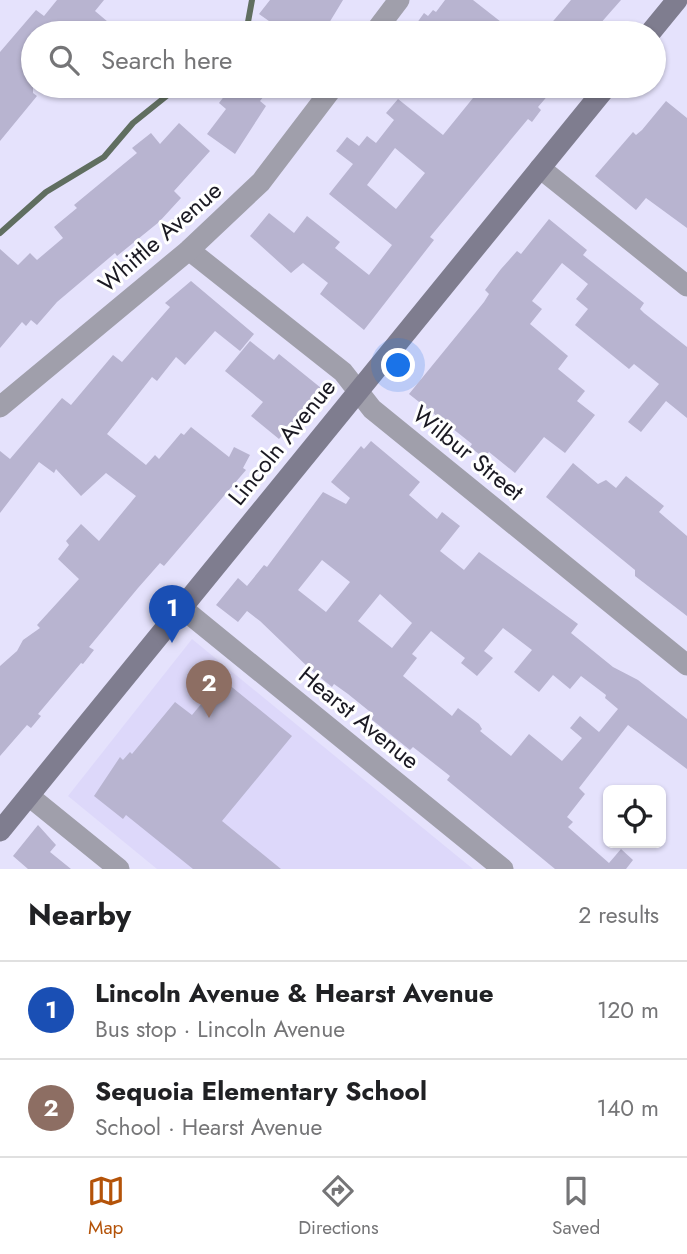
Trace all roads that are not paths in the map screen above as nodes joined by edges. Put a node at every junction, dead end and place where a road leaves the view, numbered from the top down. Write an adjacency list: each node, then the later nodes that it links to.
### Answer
1 (399, 0): 3 (street)
2 (677, 0): 4 (main road)
3 (383, 21)
4 (660, 21)
5 (325, 98): 8 (street, Whittle Avenue)
6 (597, 98): 7 (main road, Lincoln Avenue)
7 (540, 168): 9 (street); 10 (main road, Lincoln Avenue)
8 (189, 250): 10 (street, Wilbur Street); 11 (street, Whittle Avenue)
9 (687, 286)
10 (357, 391): 12 (main road, Lincoln Avenue); 13 (street, Wilbur Street)
11 (0, 407)
12 (182, 608): 14 (main road, Lincoln Avenue); 17 (street, Hearst Avenue)
13 (687, 665)
14 (29, 796): 15 (main road, Lincoln Avenue); 16 (street)
15 (0, 831)
16 (119, 869)
17 (503, 869)

